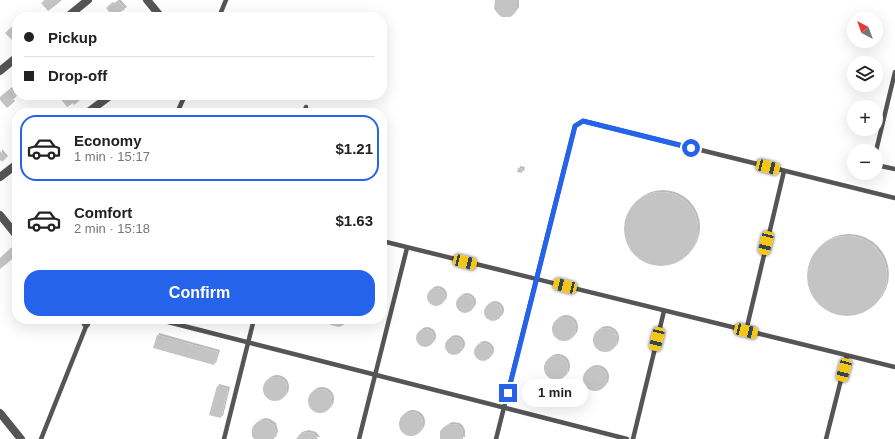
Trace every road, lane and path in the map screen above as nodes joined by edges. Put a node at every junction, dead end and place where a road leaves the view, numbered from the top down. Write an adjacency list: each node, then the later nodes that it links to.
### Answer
1 (88, 0): 4 (street)
2 (147, 0): 5 (street)
3 (226, 0): 6 (lane)
4 (73, 12)
5 (157, 12)
6 (220, 12)
7 (12, 62): 8 (street)
8 (0, 71)
9 (895, 72): 12 (lane)
10 (104, 100): 11 (street)
11 (94, 108)
12 (878, 144)
13 (883, 166): 15 (lane)
14 (12, 168): 17 (street)
15 (895, 169)
16 (784, 171): 18 (lane); 23 (lane); 28 (lane)
17 (0, 177)
18 (895, 198)
19 (0, 215): 20 (street)
20 (12, 230)
21 (387, 242): 22 (lane)
22 (407, 248): 23 (lane); 32 (lane)
23 (536, 279): 24 (lane); 33 (lane)
24 (664, 311): 28 (lane); 41 (lane)
25 (84, 324): 36 (lane)
26 (176, 324): 29 (lane)
27 (253, 324): 29 (lane)
28 (746, 331): 30 (lane)
29 (248, 342): 32 (lane); 37 (lane)
30 (847, 356): 31 (lane); 42 (lane)
31 (895, 367)
32 (376, 375): 33 (lane); 38 (lane)
33 (504, 408): 39 (lane); 40 (lane)
34 (0, 413): 35 (street)
35 (21, 439)
36 (41, 439)
37 (224, 439)
38 (360, 439)
39 (496, 439)
40 (627, 439)
41 (633, 439)
42 (826, 439)

